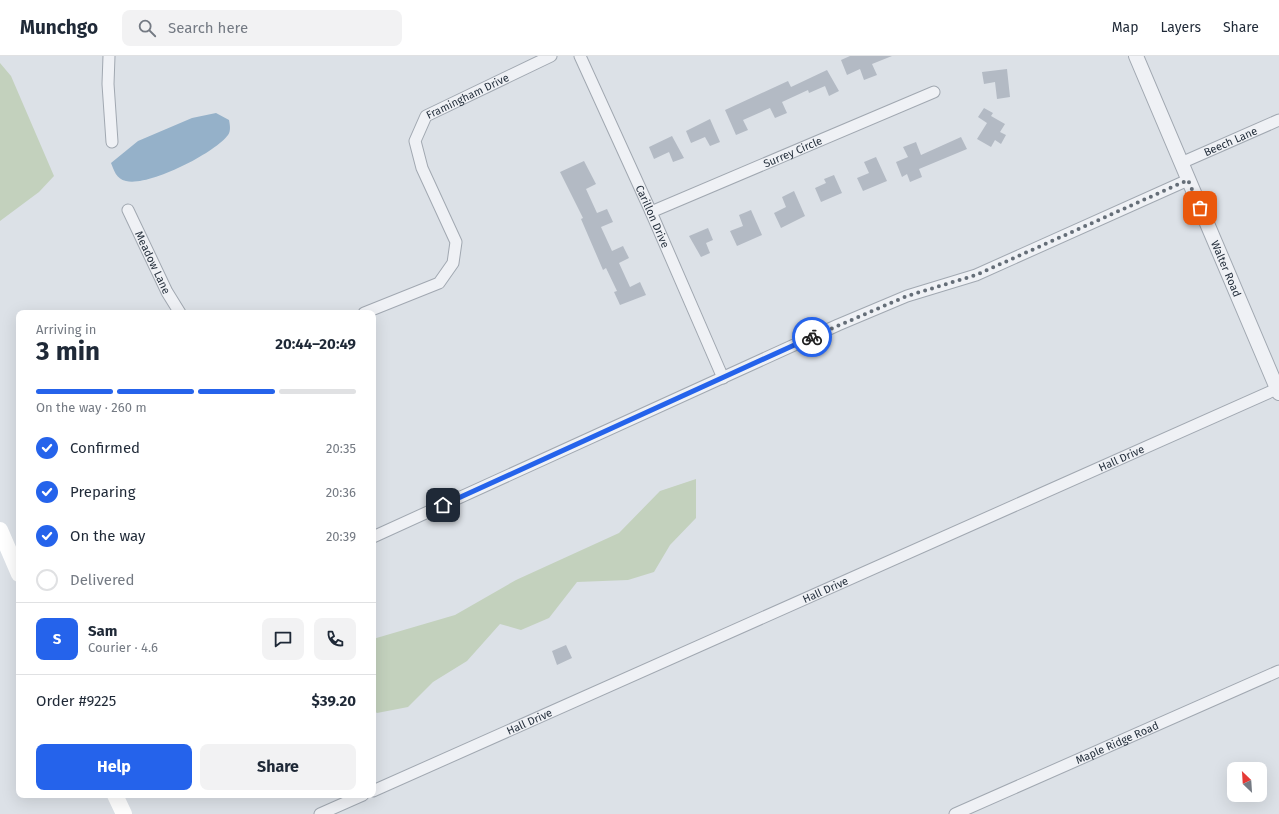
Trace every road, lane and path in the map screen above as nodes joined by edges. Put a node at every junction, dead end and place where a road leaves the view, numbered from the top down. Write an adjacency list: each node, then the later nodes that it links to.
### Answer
1 (109, 56): 7 (street)
2 (551, 56): 13 (street, Framingham Drive)
3 (580, 56): 11 (street, Carillon Drive)
4 (1136, 56): 8 (street, Walter Road)
5 (934, 92): 11 (street, Surrey Circle)
6 (1279, 120): 8 (street, Beech Lane)
7 (112, 142)
8 (1181, 163): 9 (street, Walter Road)
9 (1188, 180): 14 (street); 15 (street, Walter Road)
10 (128, 210): 12 (street, Meadow Lane)
11 (651, 212): 14 (street, Carillon Drive)
12 (178, 310)
13 (371, 310)
14 (723, 378): 17 (street)
15 (1278, 390): 20 (street, Hall Drive)
16 (0, 530): 18 (main road)
17 (376, 535)
18 (16, 567)
19 (1279, 671): 25 (street, Maple Ridge Road)
20 (376, 790)
21 (116, 798): 23 (main road)
22 (356, 798): 24 (street)
23 (124, 814)
24 (320, 814)
25 (955, 814)

